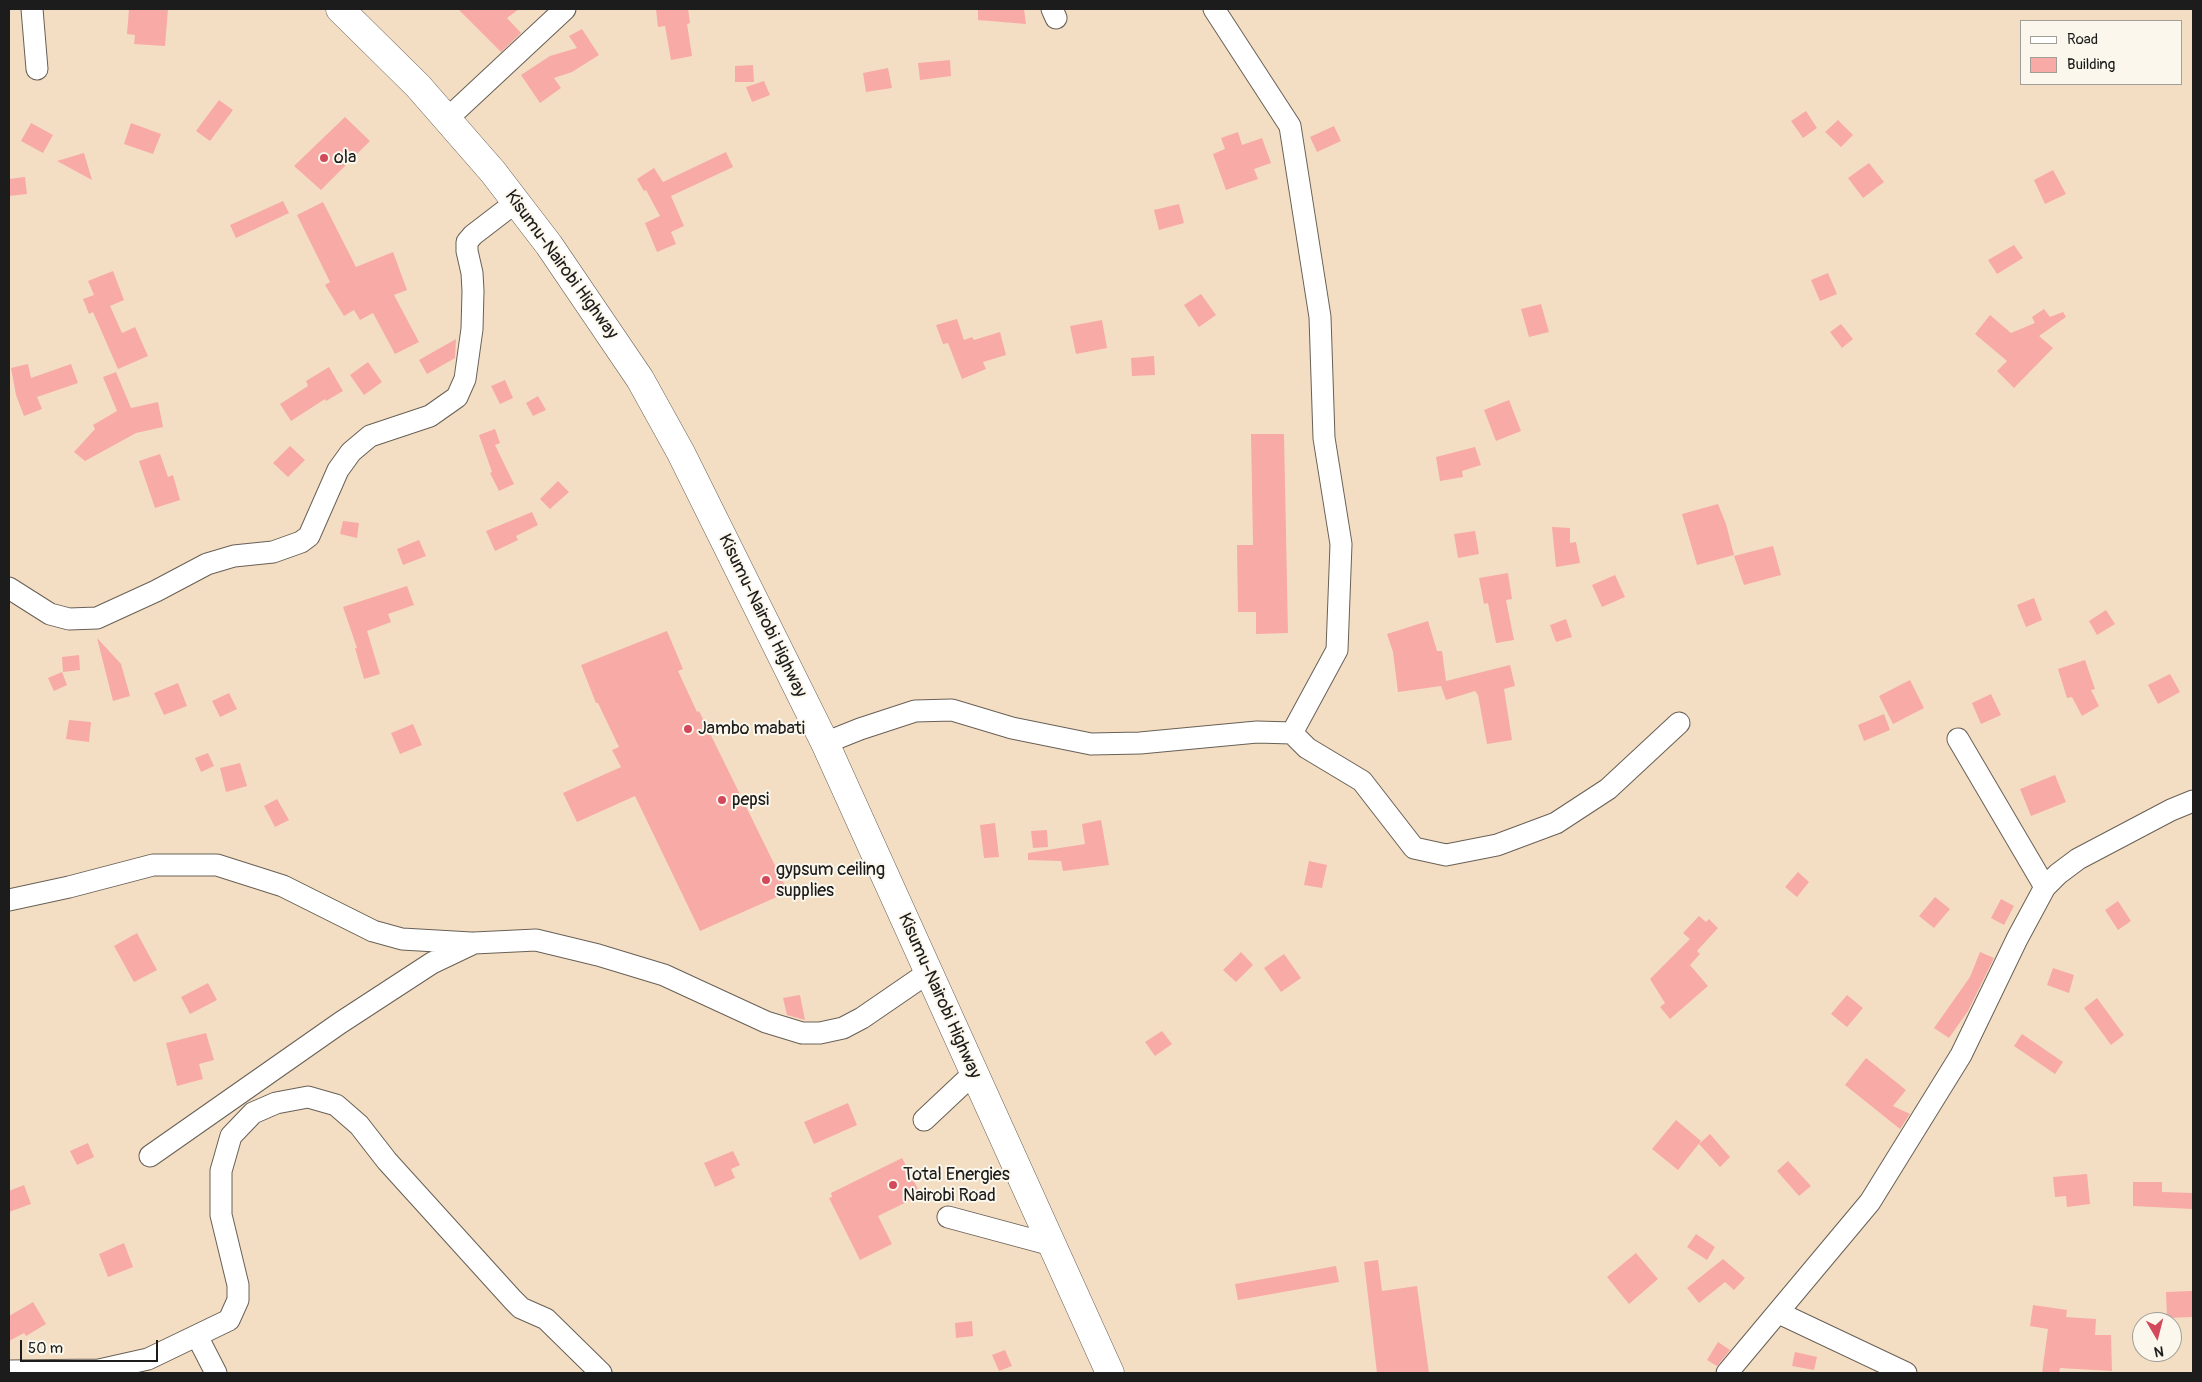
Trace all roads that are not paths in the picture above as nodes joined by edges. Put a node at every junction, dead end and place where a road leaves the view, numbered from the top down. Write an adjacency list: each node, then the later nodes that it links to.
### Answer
1 (32, 9): 5 (street)
2 (340, 9): 6 (highway, Kisumu-Nairobi Highway)
3 (1214, 9): 10 (street)
4 (565, 11): 6 (street)
5 (37, 69)
6 (447, 119): 7 (highway, Kisumu-Nairobi Highway)
7 (516, 202): 8 (street); 12 (highway, Kisumu-Nairobi Highway)
8 (9, 588)
9 (1679, 723): 10 (street)
10 (1292, 733): 12 (street)
11 (1958, 739): 14 (street)
12 (825, 743): 17 (highway, Kisumu-Nairobi Highway)
13 (2193, 801): 14 (street)
14 (2045, 887): 23 (street)
15 (9, 900): 16 (street)
16 (474, 943): 17 (street); 20 (street)
17 (929, 972): 18 (highway, Kisumu-Nairobi Highway)
18 (974, 1073): 19 (street); 22 (highway, Kisumu-Nairobi Highway)
19 (924, 1120)
20 (150, 1156)
21 (948, 1217): 22 (street)
22 (1052, 1245): 28 (highway, Kisumu-Nairobi Highway)
23 (1779, 1313): 29 (street); 30 (street)
24 (198, 1336): 25 (street); 26 (street); 27 (street)
25 (9, 1371)
26 (598, 1372)
27 (216, 1373)
28 (1110, 1373)
29 (1727, 1373)
30 (1906, 1373)

